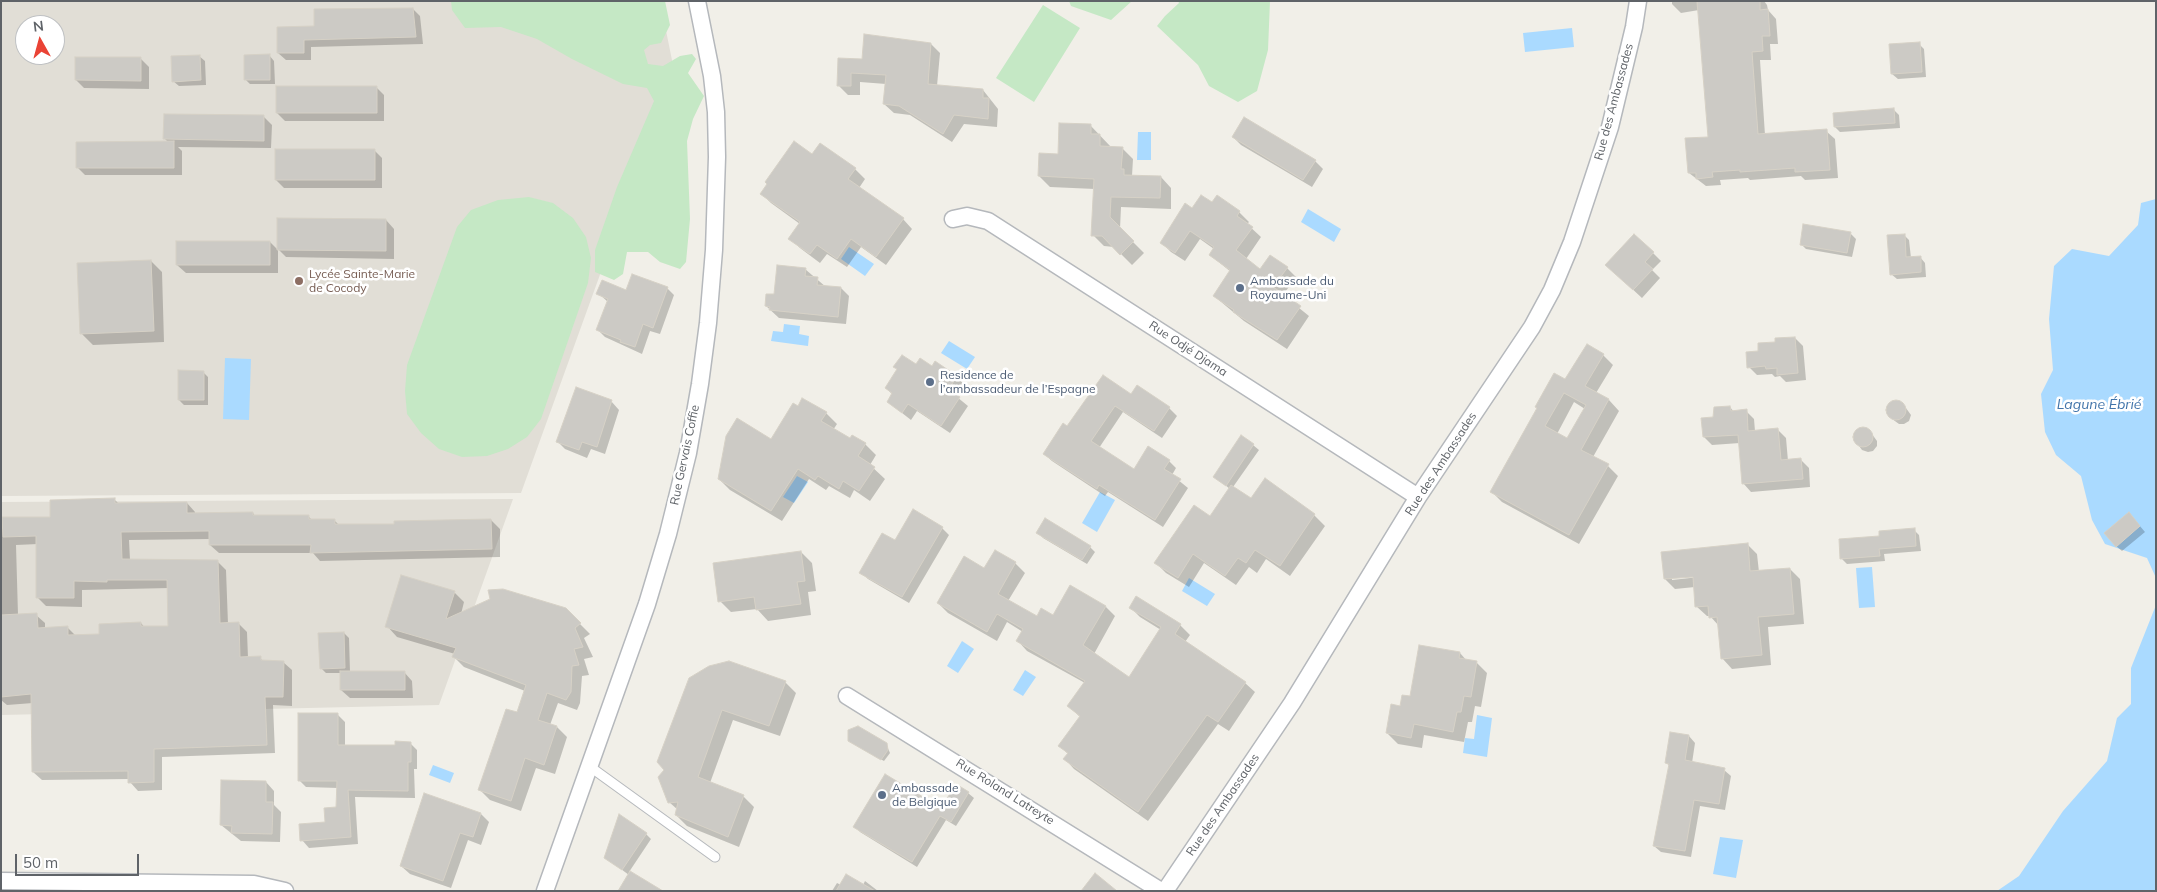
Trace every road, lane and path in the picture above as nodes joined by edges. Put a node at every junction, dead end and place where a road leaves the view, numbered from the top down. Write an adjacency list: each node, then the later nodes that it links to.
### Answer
1 (697, 1): 6 (street, Rue Gervais Coffie)
2 (1638, 1): 4 (street, Rue des Ambassades)
3 (953, 219): 4 (street, Rue Odjé Djama)
4 (1418, 497): 11 (street, Rue des Ambassades)
5 (847, 696): 11 (street, Rue Roland Latreyte)
6 (589, 766): 7 (lane); 10 (street, Rue Gervais Coffie)
7 (715, 857)
8 (1, 881): 9 (street)
9 (286, 891)
10 (545, 891)
11 (1163, 891)

